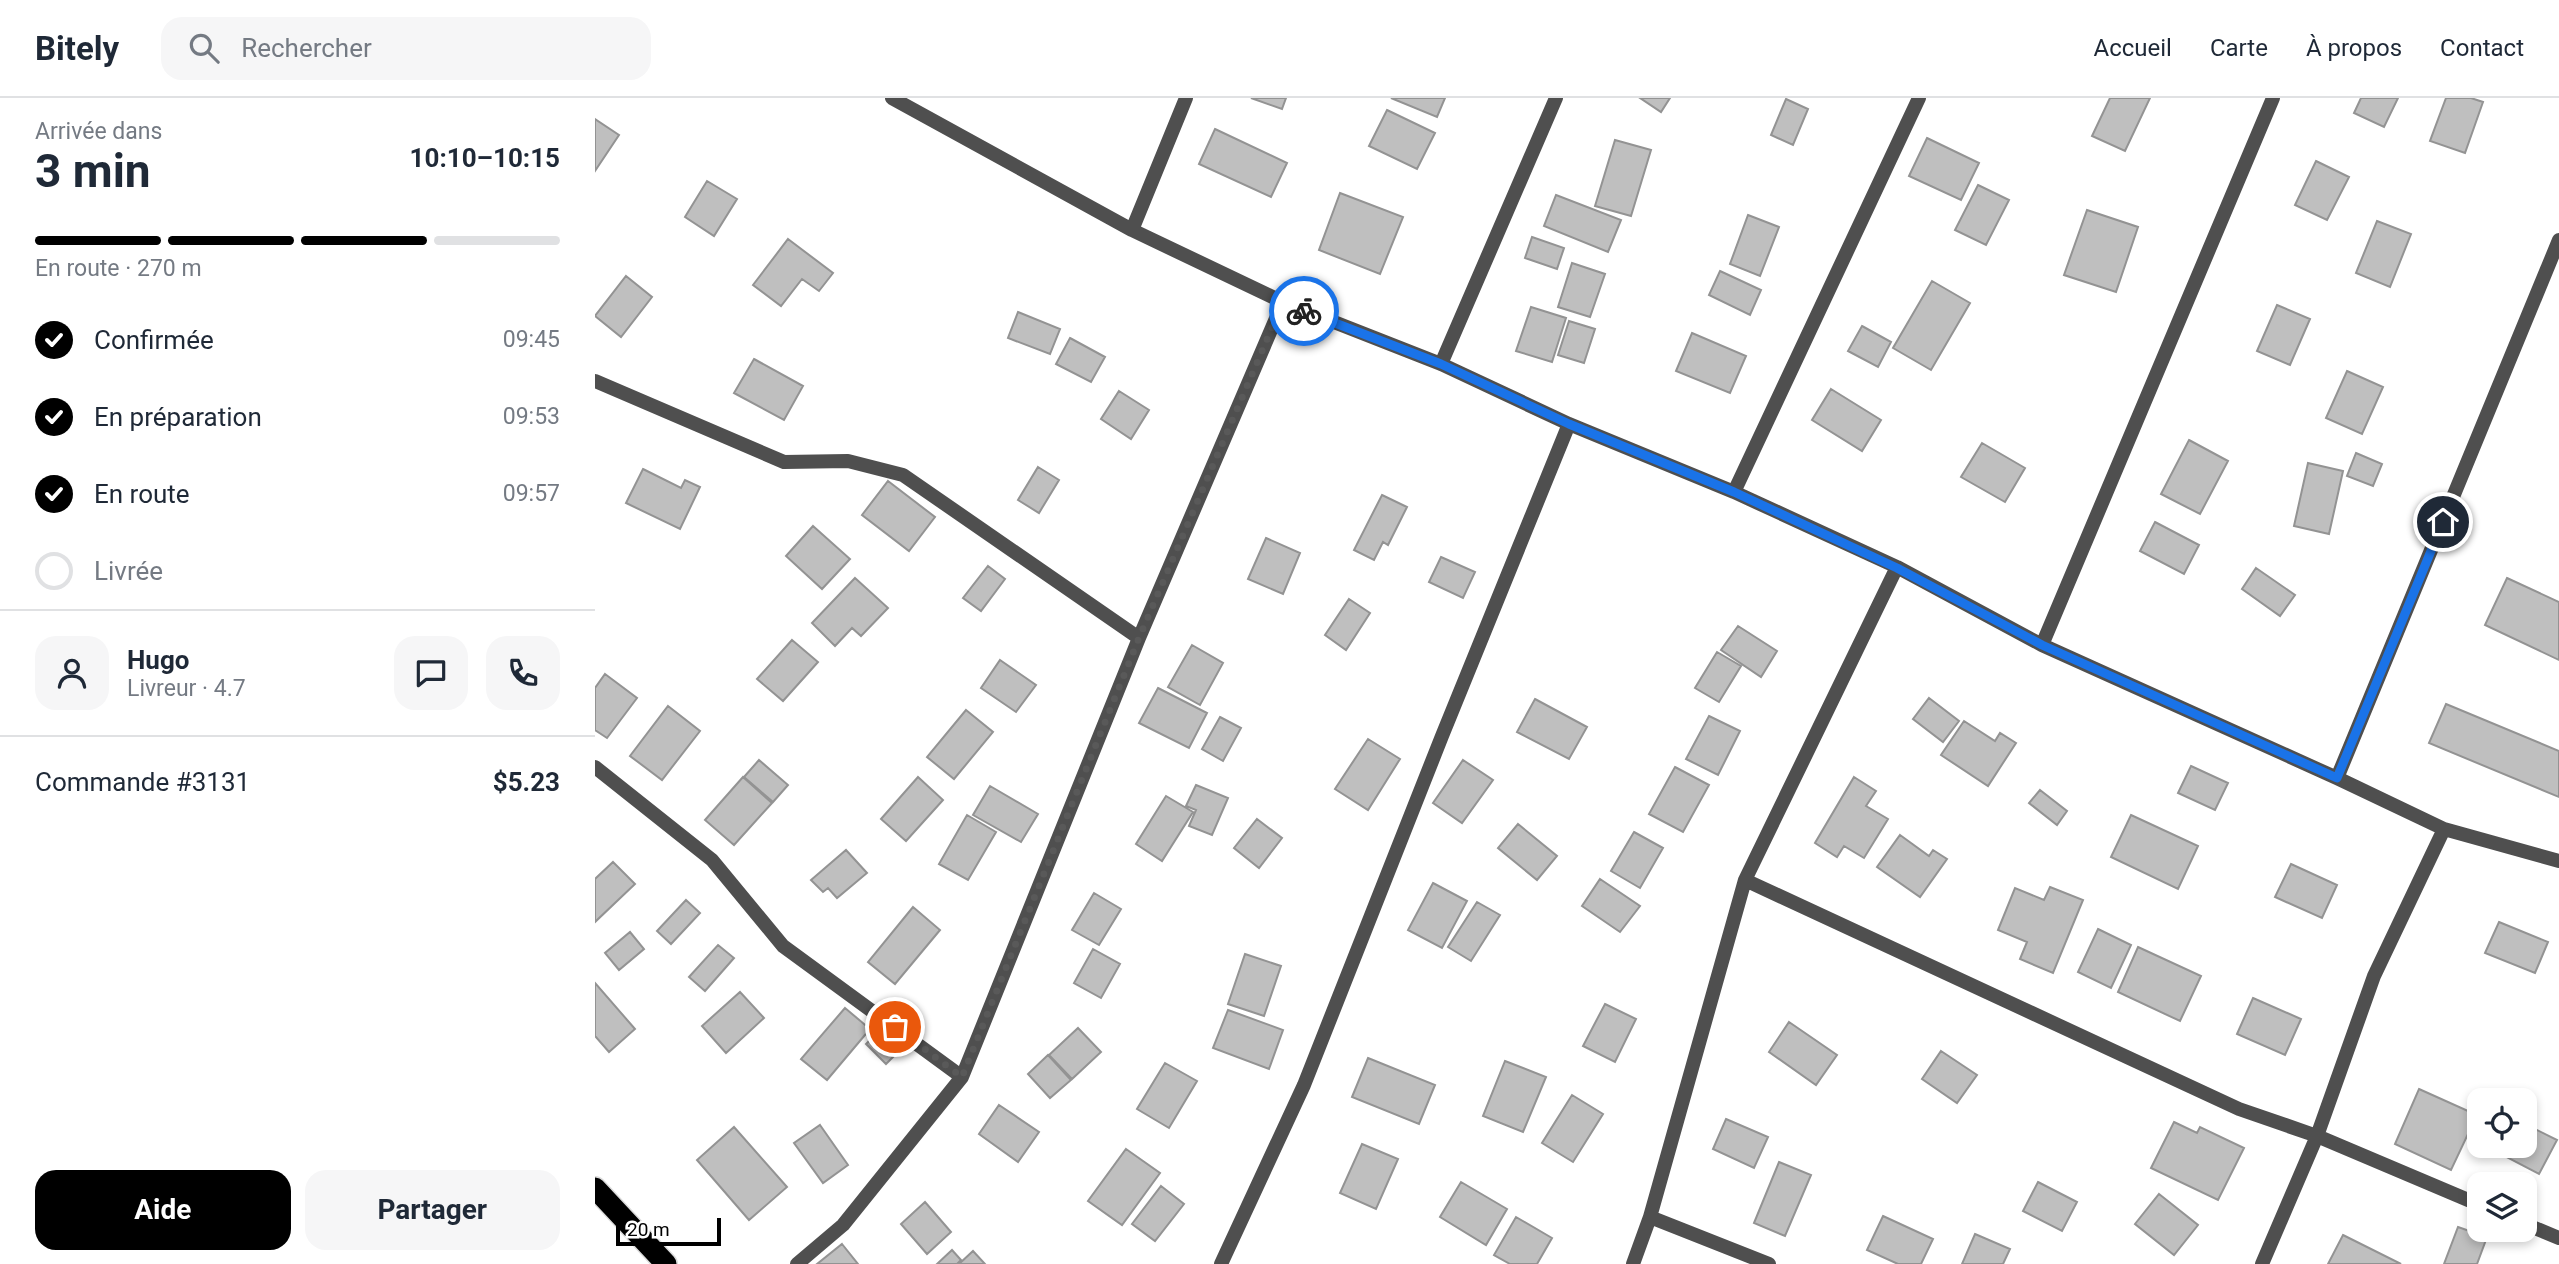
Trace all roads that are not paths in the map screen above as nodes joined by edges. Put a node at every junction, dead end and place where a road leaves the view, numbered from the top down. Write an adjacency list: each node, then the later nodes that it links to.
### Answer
1 (892, 98): 6 (street)
2 (1186, 98): 6 (street)
3 (1556, 98): 9 (street)
4 (1919, 98): 12 (street)
5 (2273, 98): 15 (street)
6 (1132, 230): 8 (street)
7 (2559, 240): 17 (street)
8 (1283, 302): 9 (street); 14 (street)
9 (1441, 364): 11 (street)
10 (595, 381): 14 (street)
11 (1569, 424): 12 (street); 30 (street)
12 (1734, 492): 13 (street)
13 (1897, 568): 15 (street); 20 (street)
14 (1139, 638): 21 (street)
15 (2042, 645): 17 (street)
16 (595, 767): 21 (street)
17 (2337, 778): 18 (street)
18 (2444, 829): 19 (street); 22 (street)
19 (2559, 861)
20 (1745, 880): 22 (street); 25 (street)
21 (962, 1077): 29 (street)
22 (2317, 1136): 24 (street); 33 (street)
23 (595, 1188): 28 (highway)
24 (2467, 1199)
25 (1650, 1217): 31 (street); 32 (street)
26 (2537, 1229): 27 (street)
27 (2559, 1238)
28 (666, 1264)
29 (797, 1264)
30 (1221, 1264)
31 (1633, 1264)
32 (1769, 1264)
33 (2262, 1264)

